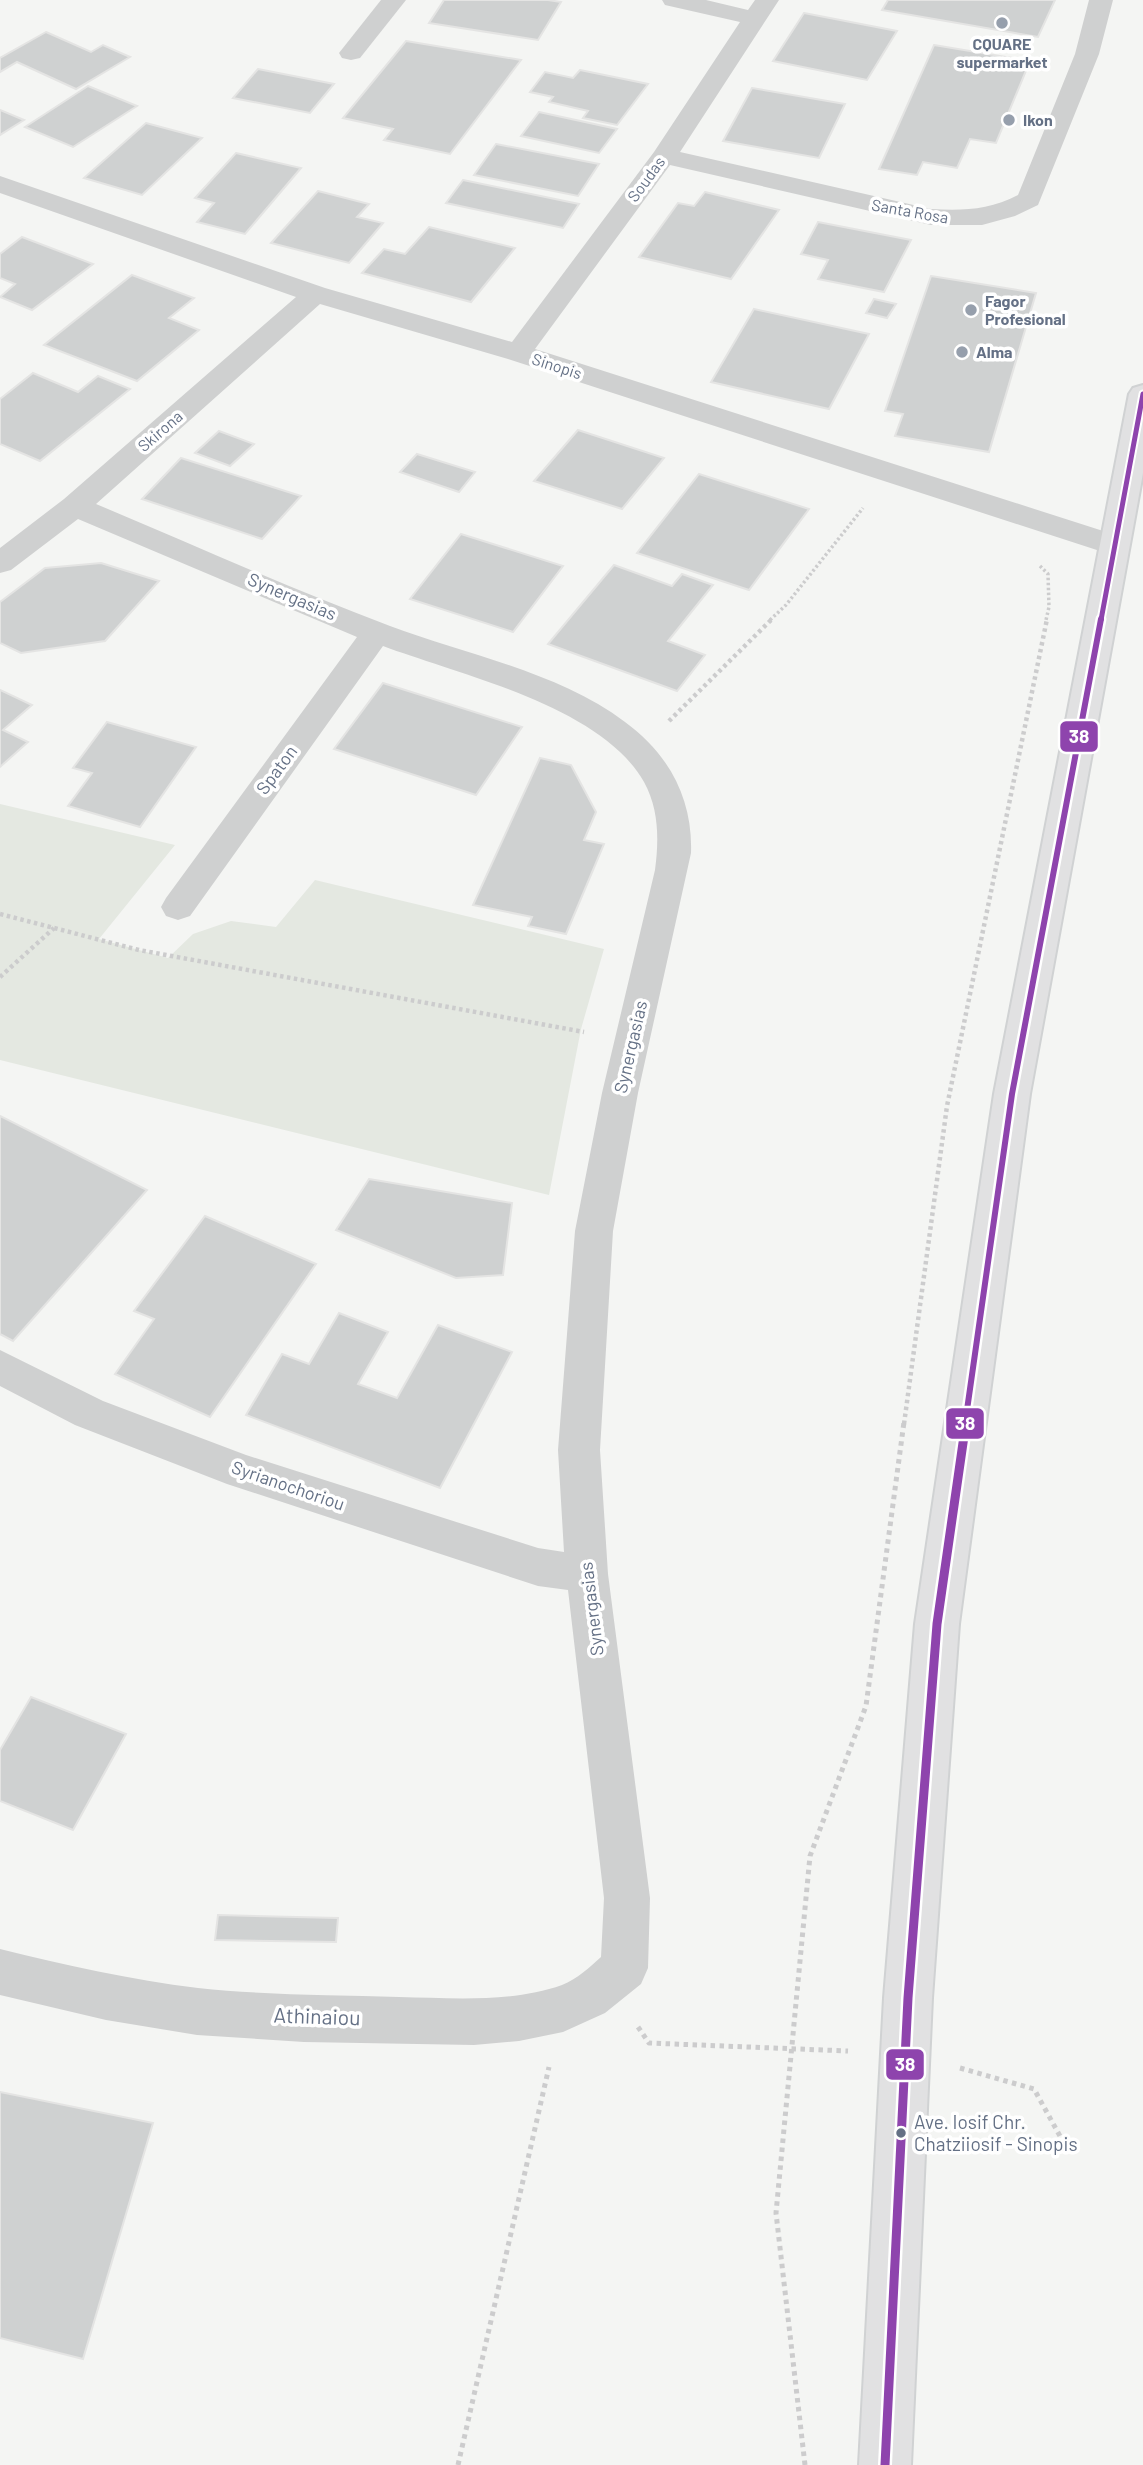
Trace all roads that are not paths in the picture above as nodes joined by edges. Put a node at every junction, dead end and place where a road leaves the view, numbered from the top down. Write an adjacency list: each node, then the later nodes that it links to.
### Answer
1 (394, 0): 5 (street)
2 (674, 0): 4 (street)
3 (1101, 0): 6 (street, Santa Rosa)
4 (760, 9): 6 (street, Soudas)
5 (351, 53)
6 (664, 156): 9 (street, Soudas)
7 (0, 184): 8 (street, Sinopis)
8 (315, 294): 9 (street, Sinopis); 11 (street, Skirona)
9 (518, 353): 12 (street, Sinopis)
10 (1143, 394): 12 (main road)
11 (75, 506): 13 (street, Skirona); 14 (street, Synergasias)
12 (1114, 545): 20 (main road)
13 (0, 563)
14 (376, 633): 15 (street, Spaton); 17 (street, Synergasias)
15 (178, 907)
16 (0, 1367): 17 (street, Syrianochoriou)
17 (587, 1574): 19 (street, Synergasias)
18 (0, 1972): 19 (street, Athinaiou)
19 (616, 1976)
20 (885, 2465)

